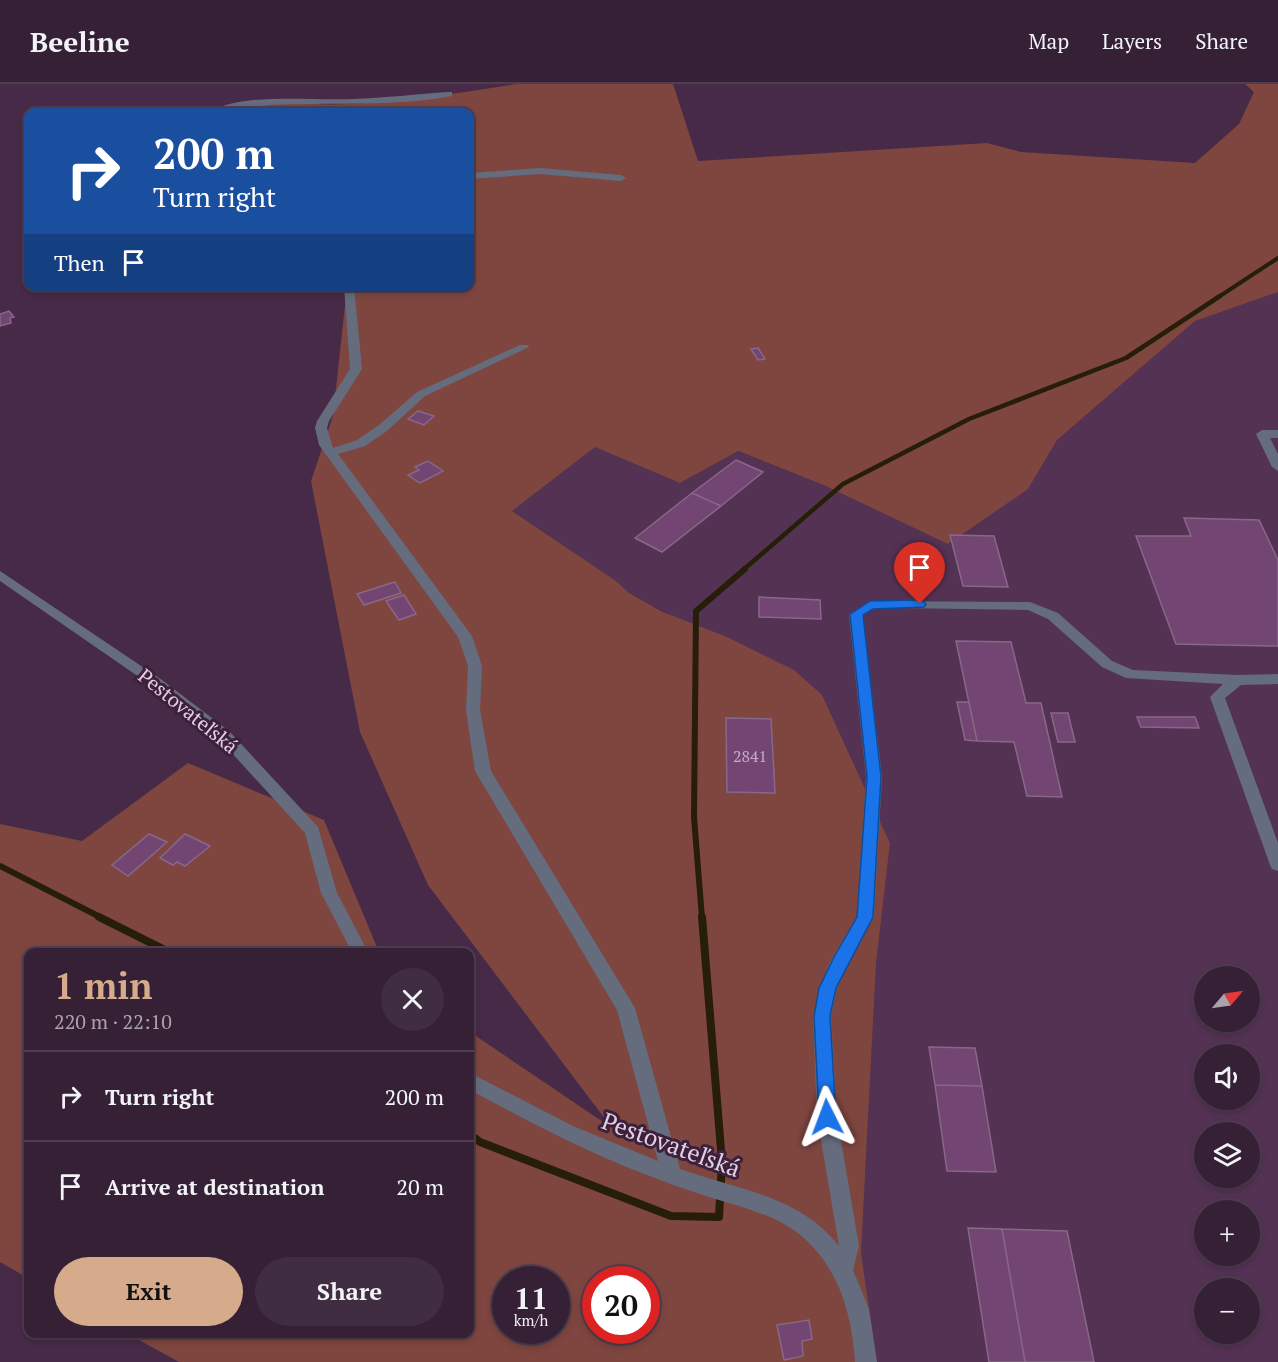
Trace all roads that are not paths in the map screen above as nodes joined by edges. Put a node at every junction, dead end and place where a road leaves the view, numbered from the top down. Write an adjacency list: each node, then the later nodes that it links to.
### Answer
1 (449, 94): 2 (street)
2 (226, 108)
3 (474, 176): 4 (street)
4 (621, 178)
5 (349, 291): 8 (street)
6 (524, 346): 8 (street)
7 (1278, 434): 9 (street)
8 (329, 453): 17 (street)
9 (1278, 467)
10 (0, 575): 15 (street, Pestovateľská)
11 (1278, 679): 12 (street)
12 (1239, 680): 13 (street); 18 (street)
13 (1272, 833): 14 (street)
14 (1278, 865)
15 (358, 948)
16 (474, 1083): 17 (street, Pestovateľská)
17 (672, 1175): 18 (street, Pestovateľská)
18 (843, 1270): 19 (street, Pestovateľská)
19 (866, 1362)

